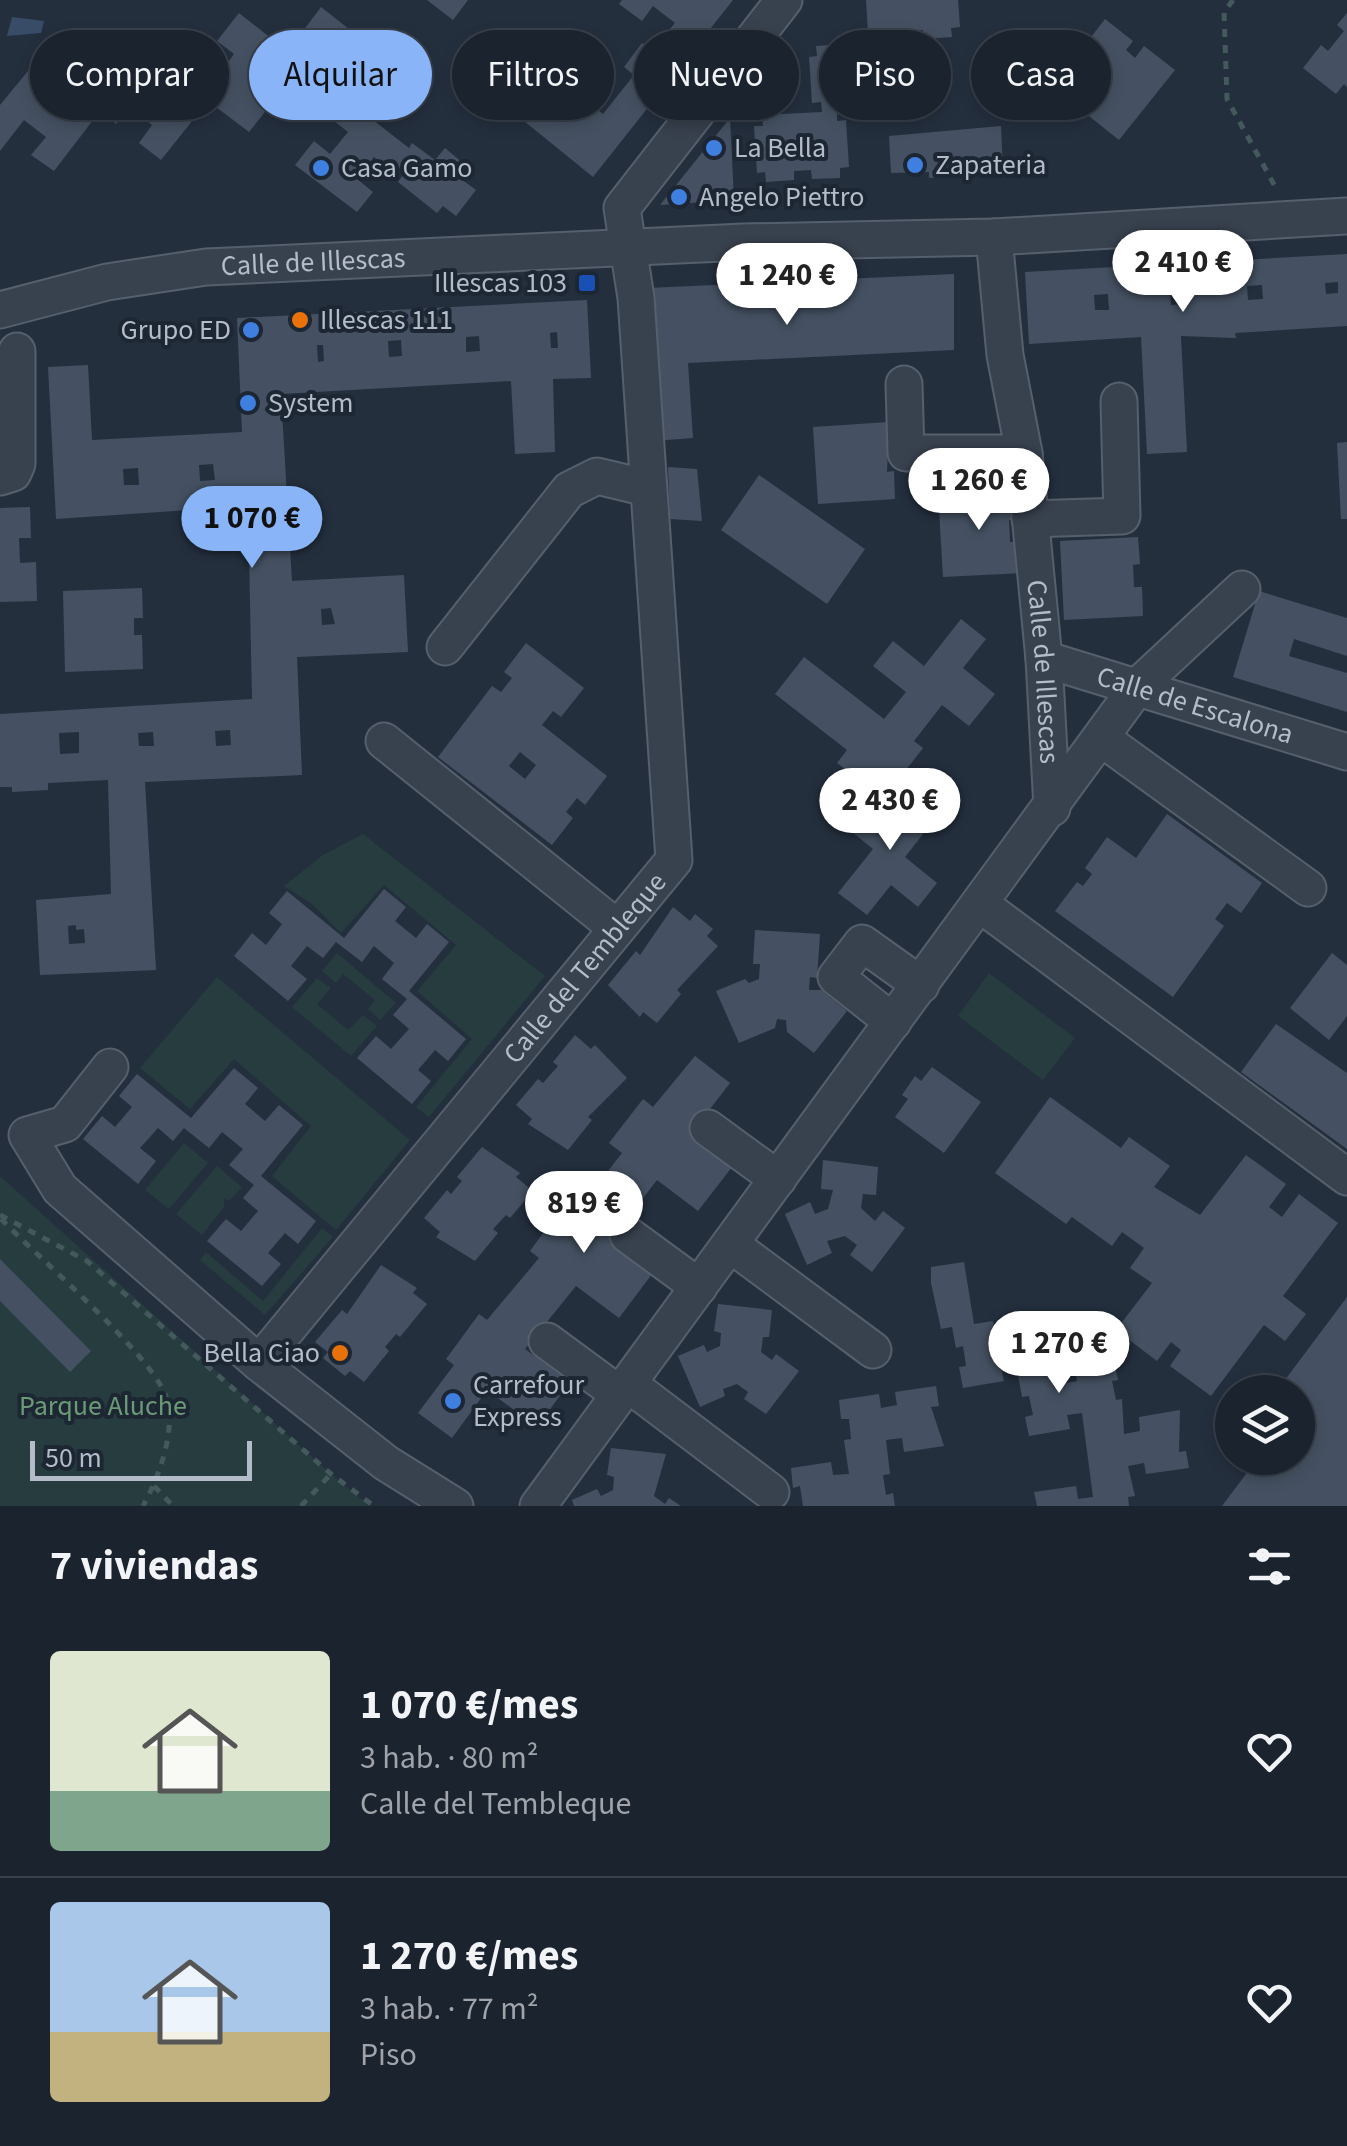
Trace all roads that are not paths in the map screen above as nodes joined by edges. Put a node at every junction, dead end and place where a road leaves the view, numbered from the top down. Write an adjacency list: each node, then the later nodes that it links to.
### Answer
1 (784, 0): 4 (street)
2 (1347, 216): 3 (street, Calle de Illescas)
3 (994, 237): 4 (street, Calle de Illescas); 9 (street, Calle de Illescas)
4 (628, 248): 5 (street, Calle de Illescas); 11 (street, Calle del Tembleque)
5 (0, 310)
6 (11, 371): 10 (street)
7 (904, 384): 9 (street)
8 (1119, 401): 12 (street)
9 (1024, 454): 12 (street, Calle de Illescas)
10 (0, 477)
11 (647, 488): 14 (street); 23 (street, Calle del Tembleque)
12 (1030, 519): 15 (street, Calle de Illescas)
13 (1242, 589): 16 (street)
14 (445, 647)
15 (1044, 659): 16 (street, Calle de Escalona); 20 (street, Calle de Illescas)
16 (1138, 686): 17 (street); 19 (street, Calle de Escalona)
17 (1101, 738): 20 (street); 21 (street)
18 (384, 741): 23 (street)
19 (1347, 752)
20 (1052, 808): 22 (street)
21 (1308, 888)
22 (980, 904): 24 (street); 28 (street)
23 (618, 928): 35 (street, Calle del Tembleque)
24 (920, 985): 25 (street); 25 (street)
25 (893, 1022): 29 (street)
26 (110, 1067): 35 (street)
27 (708, 1128): 29 (street)
28 (1347, 1178)
29 (778, 1180): 31 (street)
30 (628, 1235): 32 (street)
31 (730, 1244): 32 (street); 34 (street)
32 (699, 1288): 36 (street)
33 (547, 1341): 36 (street)
34 (873, 1350)
35 (258, 1363): 38 (street)
36 (623, 1389): 37 (street); 39 (street)
37 (771, 1492)
38 (455, 1506)
39 (538, 1506)

